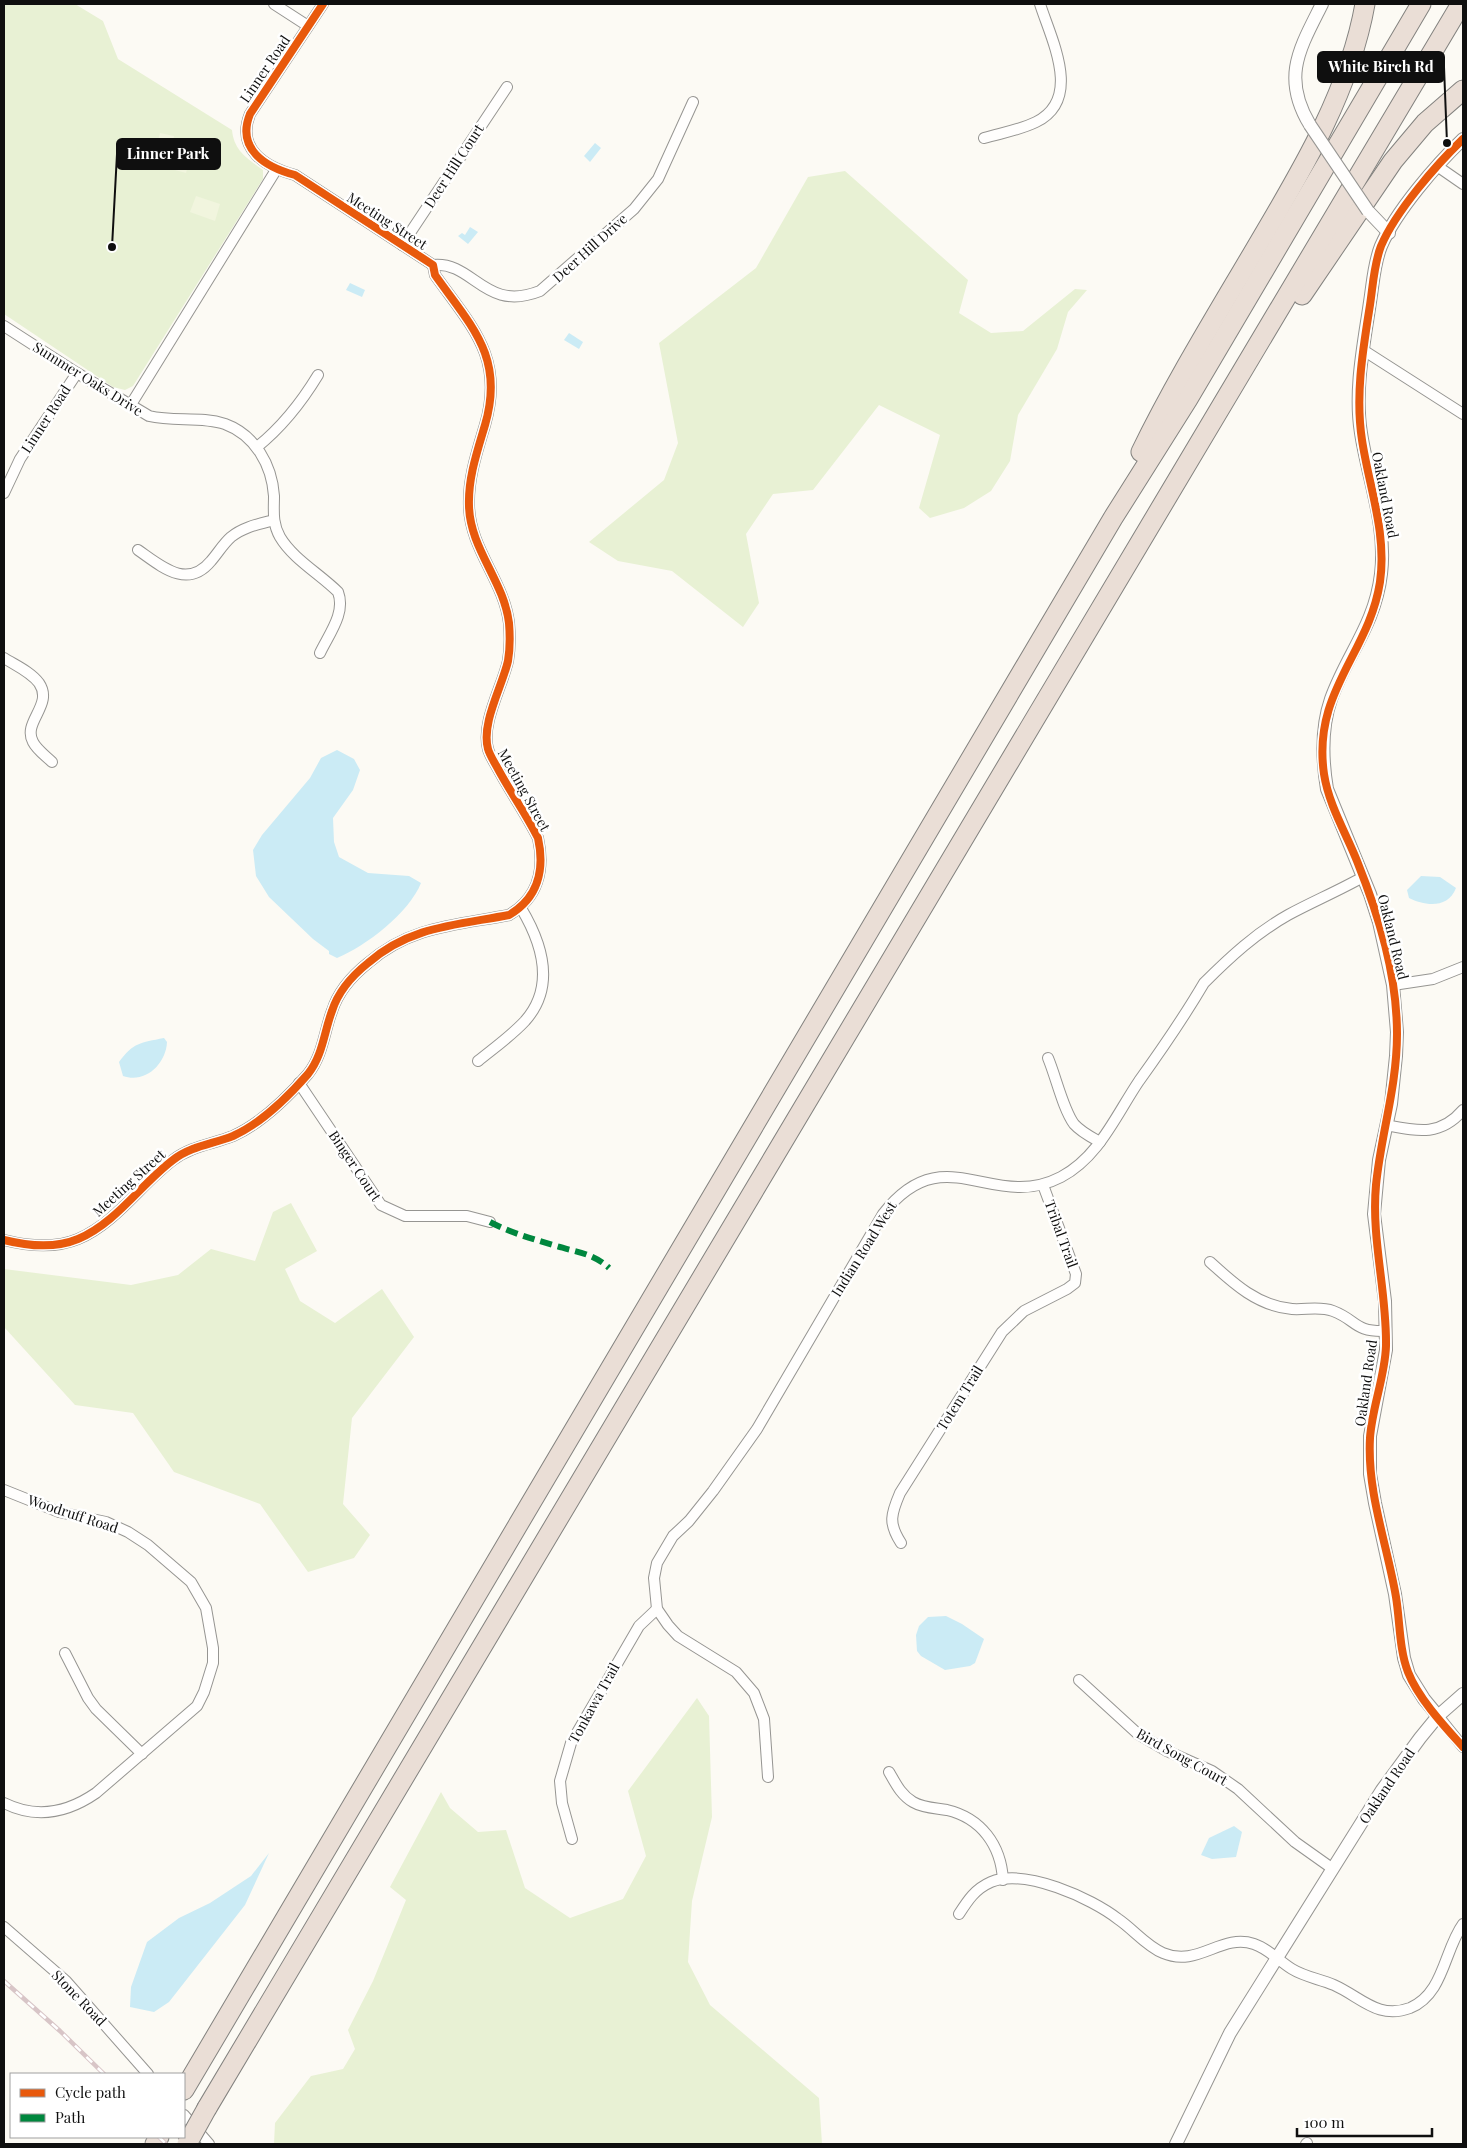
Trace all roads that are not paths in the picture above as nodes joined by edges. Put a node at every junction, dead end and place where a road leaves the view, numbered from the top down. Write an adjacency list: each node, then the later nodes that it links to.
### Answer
1 (274, 4): 8 (street)
2 (323, 4): 8 (street, Linner Road)
3 (1040, 4): 12 (street)
4 (1322, 4): 17 (street, bridge)
5 (1365, 4): 29 (highway)
6 (1420, 4): 29 (highway)
7 (1461, 4): 24 (highway)
8 (308, 26): 15 (street, Linner Road)
9 (506, 87): 18 (street, Deer Hill Court)
10 (1463, 90): 24 (highway)
11 (693, 102): 19 (street, Deer Hill Drive)
12 (984, 138)
13 (1463, 138): 14 (street, Oakland Road)
14 (1437, 166): 16 (street); 17 (street, Oakland Road)
15 (276, 170): 18 (street, Meeting Street); 25 (street)
16 (1463, 184)
17 (1389, 233): 21 (street, Oakland Road)
18 (402, 246): 19 (street, Meeting Street)
19 (433, 266): 36 (street, Meeting Street)
20 (4, 326): 22 (street, Summer Oaks Drive)
21 (1364, 350): 26 (street); 35 (street, Oakland Road)
22 (77, 373): 25 (street, Summer Oaks Drive); 28 (street, Linner Road)
23 (318, 375): 27 (street)
24 (1225, 401): 73 (highway, bridge)
25 (130, 406): 27 (street, Summer Oaks Drive)
26 (1463, 414)
27 (257, 447): 30 (street, Summer Oaks Drive)
28 (4, 493)
29 (1113, 518): 71 (highway)
30 (274, 520): 31 (street); 32 (street, Summer Oaks Drive)
31 (138, 550)
32 (320, 653)
33 (4, 658): 34 (street)
34 (52, 762)
35 (1363, 877): 38 (street, Oakland Road); 44 (street, Indian Road West)
36 (521, 908): 40 (street); 41 (street, Meeting Street)
37 (1463, 967): 38 (street)
38 (1394, 985): 43 (street, Oakland Road)
39 (1048, 1058): 44 (street)
40 (478, 1061)
41 (299, 1083): 46 (street, Binger Court); 47 (street, Meeting Street)
42 (1463, 1110): 43 (street)
43 (1386, 1125): 50 (street, Oakland Road)
44 (1100, 1142): 45 (street, Indian Road West)
45 (1043, 1185): 49 (street, Tribal Trail); 53 (street, Indian Road West)
46 (490, 1222)
47 (4, 1240)
48 (1210, 1262): 50 (street)
49 (1075, 1283): 52 (street, Totem Trail)
50 (1385, 1331): 57 (street, Oakland Road)
51 (4, 1490): 59 (street, Woodruff Road)
52 (901, 1543)
53 (657, 1609): 61 (street); 63 (street, Tonkawa Trail)
54 (65, 1653): 59 (street)
55 (1079, 1680): 64 (street, Bird Song Court)
56 (1463, 1694): 57 (street)
57 (1438, 1716): 58 (street); 64 (street, Oakland Road)
58 (1463, 1747)
59 (142, 1754): 62 (street, Woodruff Road)
60 (889, 1772): 65 (street)
61 (768, 1777)
62 (4, 1803)
63 (572, 1838)
64 (1333, 1869): 69 (street, Oakland Road)
65 (1004, 1880): 66 (street); 69 (street)
66 (959, 1914)
67 (1463, 1924): 69 (street)
68 (4, 1927): 70 (street, Stone Road)
69 (1277, 1957): 75 (street, Oakland Road)
70 (147, 2073)
71 (185, 2087)
72 (185, 2116): 74 (street)
73 (187, 2144)
74 (209, 2144)
75 (1176, 2144)

